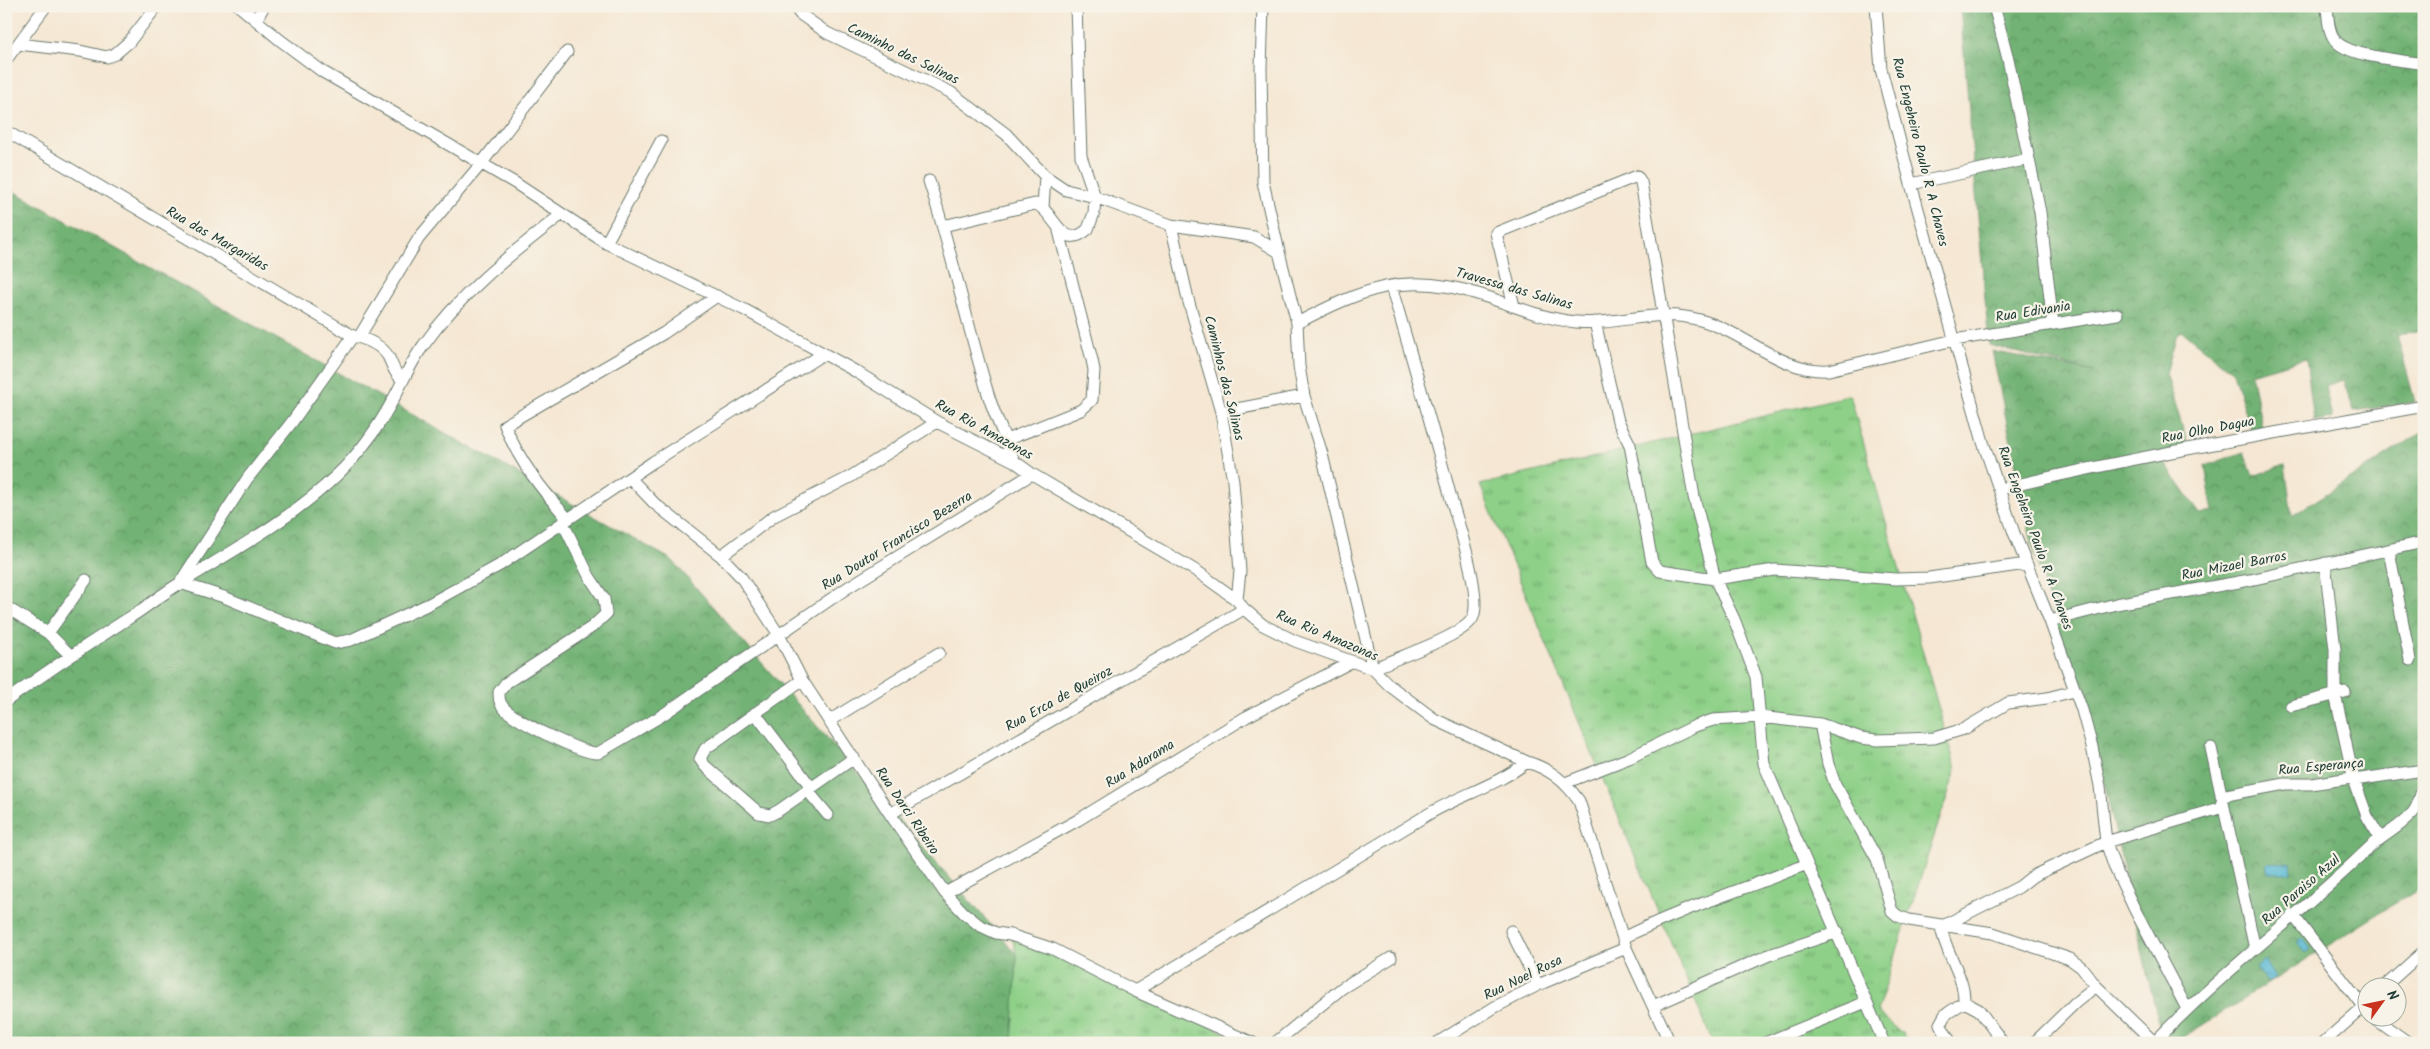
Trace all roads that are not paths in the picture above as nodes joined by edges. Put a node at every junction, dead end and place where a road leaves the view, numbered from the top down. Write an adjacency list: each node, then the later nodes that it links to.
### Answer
1 (46, 6): 12 (street)
2 (157, 6): 12 (street)
3 (239, 6): 11 (street, Rua Rio Amazonas)
4 (264, 6): 11 (street)
5 (794, 6): 20 (street, Caminho das Salinas)
6 (1076, 6): 23 (street)
7 (1263, 6): 30 (street)
8 (1876, 6): 22 (street, Rua Engeheiro Paulo R A Chaves)
9 (1994, 6): 18 (street)
10 (2327, 6): 15 (street)
11 (256, 20): 19 (street, Rua Rio Amazonas)
12 (18, 44): 14 (street)
13 (567, 52): 19 (street)
14 (6, 60)
15 (2424, 64)
16 (6, 130): 39 (street, Rua das Margaridas)
17 (661, 141): 29 (street)
18 (2030, 159): 22 (street); 38 (street)
19 (482, 164): 25 (street, Rua Rio Amazonas); 39 (street)
20 (1045, 176): 23 (street, Caminho das Salinas); 24 (street)
21 (929, 181): 27 (street)
22 (1911, 184): 40 (street, Rua Engeheiro Paulo R A Chaves)
23 (1095, 197): 26 (street, Caminho das Salinas); 28 (street)
24 (1043, 208): 27 (street); 28 (street)
25 (562, 214): 29 (street, Rua Rio Amazonas); 42 (street)
26 (1171, 225): 30 (street, Caminho das Salinas); 45 (street, Caminhos das Salinas)
27 (943, 226): 47 (street)
28 (1059, 231): 47 (street)
29 (606, 243): 32 (street, Rua Rio Amazonas)
30 (1279, 252): 37 (street)
31 (1391, 286): 33 (street, Travessa das Salinas); 37 (street, Travessa das Salinas); 70 (street)
32 (717, 296): 41 (street, Rua Rio Amazonas); 52 (street)
33 (1514, 306): 34 (street); 36 (street, Travessa das Salinas)
34 (1662, 314): 36 (street, Travessa das Salinas); 40 (street, Travessa das Salinas); 58 (street)
35 (2117, 314): 38 (street, Rua Edivania)
36 (1595, 322): 58 (street)
37 (1297, 323): 43 (street)
38 (2053, 324): 40 (street, Rua Edivania)
39 (356, 337): 42 (street, Rua das Margaridas); 60 (street)
40 (1954, 340): 51 (street, Rua Engeheiro Paulo R A Chaves)
41 (823, 354): 46 (street, Rua Rio Amazonas); 50 (street)
42 (403, 380): 60 (street)
43 (1304, 396): 45 (street); 70 (street)
44 (2424, 406): 51 (street, Rua Olho Dagua)
45 (1221, 412): 61 (street, Caminhos das Salinas)
46 (937, 422): 48 (street, Rua Rio Amazonas); 55 (street)
47 (1006, 440): 48 (street)
48 (1014, 461): 49 (street, Rua Rio Amazonas)
49 (1032, 474): 61 (street, Rua Rio Amazonas); 65 (street, Rua Doutor Francisco Bezerra)
50 (630, 478): 52 (street); 55 (street, Rua Darci Ribeiro)
51 (2000, 489): 57 (street, Rua Engeheiro Paulo R A Chaves)
52 (566, 521): 60 (street); 65 (street, Rua Doutor Francisco Bezerra)
53 (2424, 542): 54 (street, Rua Mizael Barros)
54 (2389, 551): 56 (street, Rua Mizael Barros); 68 (street)
55 (722, 556): 65 (street, Rua Darci Ribeiro)
56 (2325, 563): 63 (street, Rua Mizael Barros); 73 (street)
57 (2026, 564): 58 (street); 63 (street, Rua Engeheiro Paulo R A Chaves)
58 (1715, 578): 77 (street)
59 (86, 580): 64 (street)
60 (180, 583): 67 (street)
61 (1240, 605): 69 (street, Rua Rio Amazonas); 89 (street, Rua Erca de Queiroz)
62 (6, 607): 64 (street)
63 (2050, 621): 72 (street, Rua Engeheiro Paulo R A Chaves)
64 (48, 633): 67 (street)
65 (779, 635): 71 (street, Rua Darci Ribeiro)
66 (939, 653): 78 (street)
67 (70, 655): 74 (street)
68 (2410, 660)
69 (1351, 662): 70 (street, Rua Rio Amazonas); 94 (street, Rua Adarama)
70 (1373, 668): 82 (street, Rua Rio Amazonas)
71 (802, 680): 76 (street); 78 (street, Rua Darci Ribeiro)
72 (2074, 691): 79 (street); 92 (street, Rua Engeheiro Paulo R A Chaves)
73 (2340, 693): 75 (street); 84 (street)
74 (6, 701)
75 (2291, 706)
76 (755, 713): 87 (street); 87 (street)
77 (1760, 717): 79 (street); 85 (street); 93 (street)
78 (829, 721): 81 (street, Rua Darci Ribeiro)
79 (1820, 724): 96 (street)
80 (2211, 748): 88 (street)
81 (854, 758): 87 (street); 89 (street, Rua Darci Ribeiro)
82 (1527, 762): 85 (street, Rua Rio Amazonas); 106 (street)
83 (2424, 770): 84 (street, Rua Esperança)
84 (2354, 780): 88 (street, Rua Esperança); 91 (street)
85 (1565, 783): 99 (street, Rua Rio Amazonas)
86 (2424, 786): 91 (street, Rua Paraiso Azul)
87 (809, 789): 90 (street)
88 (2222, 802): 92 (street, Rua Esperança); 100 (street)
89 (890, 814): 94 (street, Rua Darci Ribeiro)
90 (828, 815)
91 (2380, 838): 95 (street, Rua Paraiso Azul)
92 (2106, 842): 96 (street, Rua Esperança); 111 (street, Rua Engeheiro Paulo R A Chaves)
93 (1807, 864): 98 (street); 99 (street, Rua Noel Rosa)
94 (945, 893): 106 (street, Rua Darci Ribeiro)
95 (2293, 915): 100 (street, Rua Paraiso Azul); 107 (street)
96 (1941, 927): 105 (street); 109 (street)
97 (1511, 930): 104 (street)
98 (1838, 932): 108 (street); 110 (street)
99 (1624, 943): 104 (street, Rua Noel Rosa); 110 (street, Rua Rio Amazonas)
100 (2255, 950): 111 (street, Rua Paraiso Azul)
101 (2424, 951): 103 (street)
102 (1390, 958): 115 (street)
103 (2397, 976)
104 (1538, 985): 116 (street, Rua Noel Rosa)
105 (2096, 986): 122 (street); 123 (street)
106 (1135, 991): 114 (street, Rua Darci Ribeiro)
107 (2358, 998)
108 (1866, 1002): 118 (street); 119 (street)
109 (1964, 1002): 120 (street); 121 (street)
110 (1653, 1006): 117 (street, Rua Rio Amazonas)
111 (2187, 1009): 123 (street, Rua Paraiso Azul)
112 (2358, 1015): 124 (street)
113 (2386, 1026): 125 (street)
114 (1253, 1043)
115 (1275, 1043)
116 (1437, 1043)
117 (1670, 1043)
118 (1765, 1043)
119 (1884, 1043)
120 (1951, 1043)
121 (2003, 1043)
122 (2034, 1043)
123 (2155, 1043)
124 (2323, 1043)
125 (2409, 1043)

